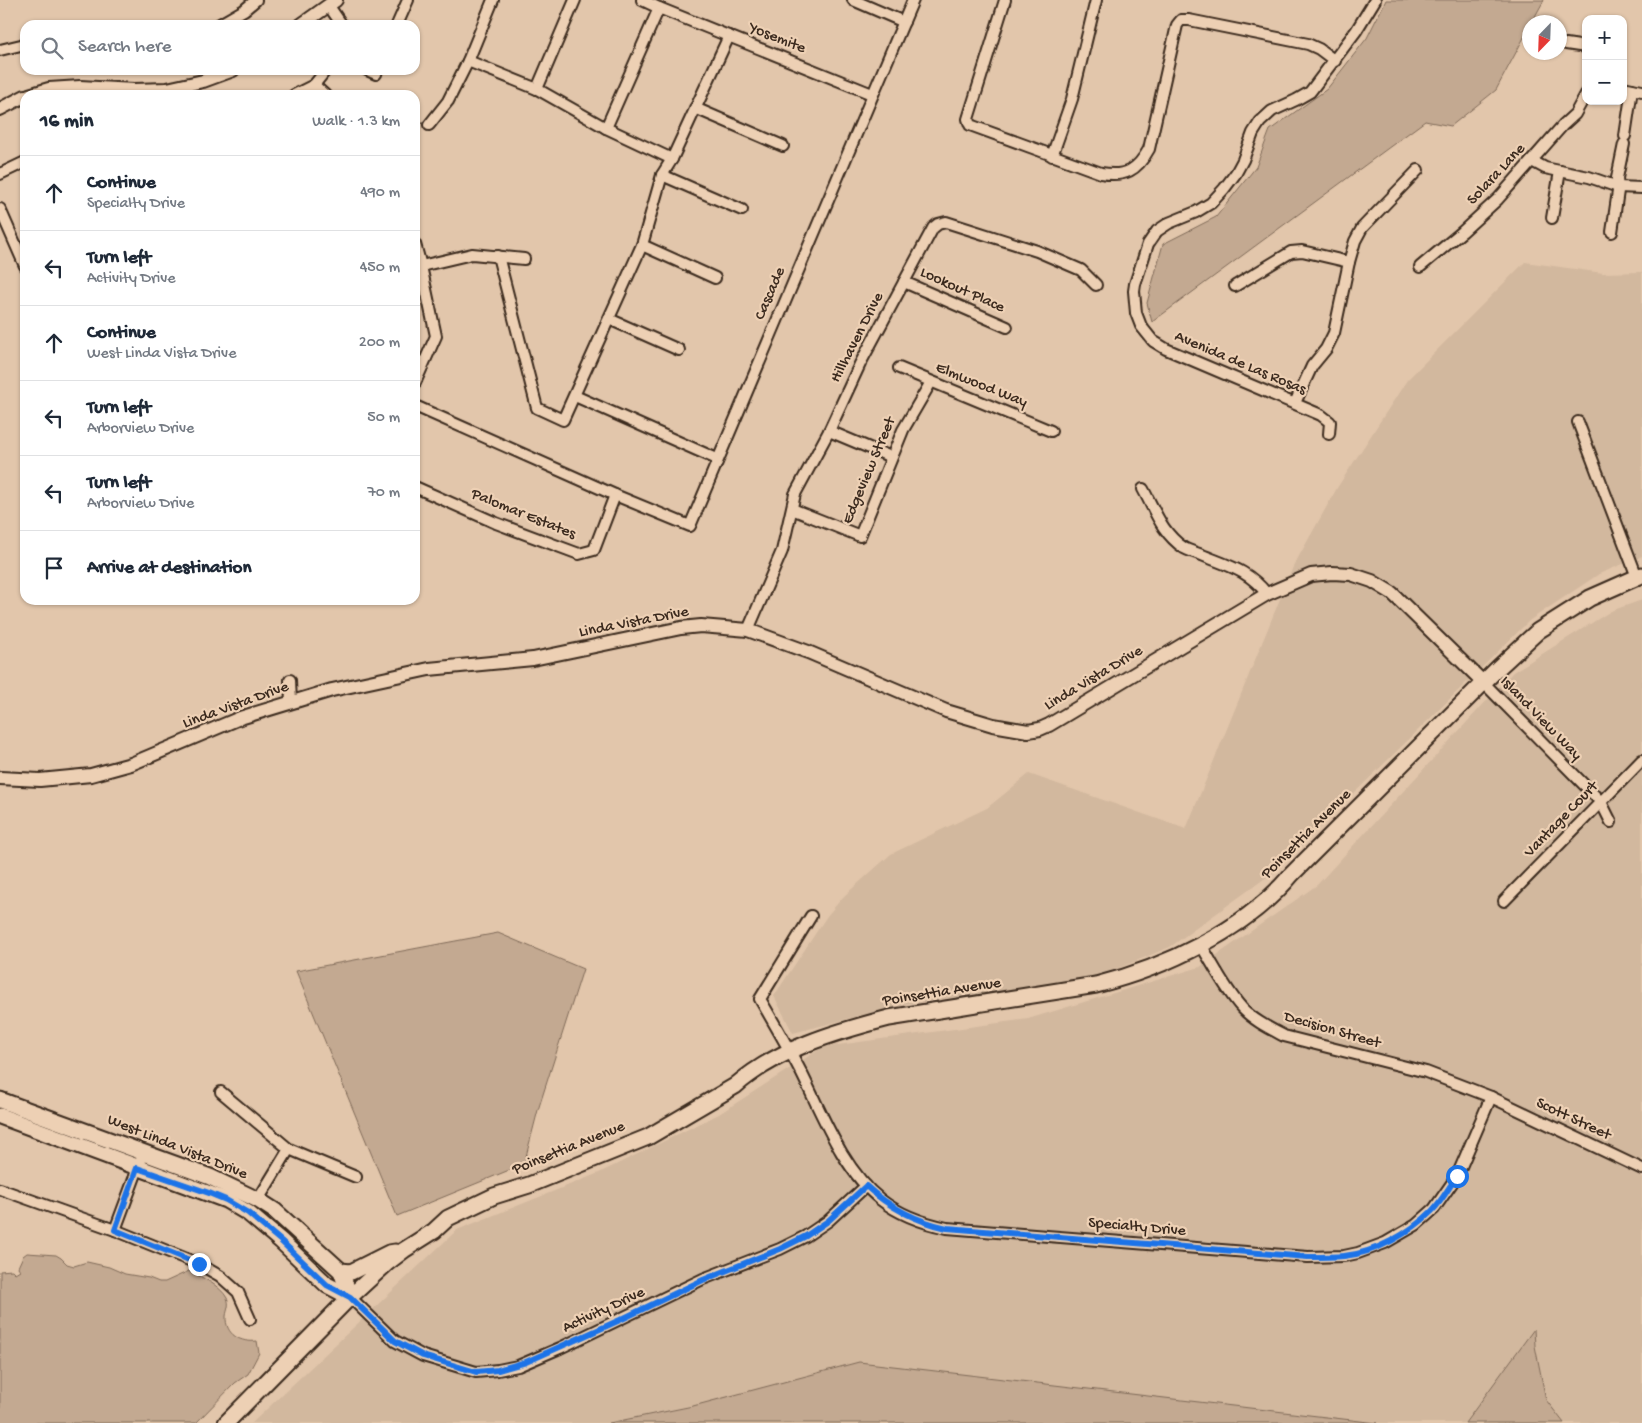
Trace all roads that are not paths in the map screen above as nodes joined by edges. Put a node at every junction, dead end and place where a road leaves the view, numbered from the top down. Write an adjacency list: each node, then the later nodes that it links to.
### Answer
1 (256, 0): 14 (street)
2 (345, 0): 12 (street)
3 (408, 0): 17 (street)
4 (493, 0): 24 (street)
5 (575, 0): 29 (street)
6 (642, 0): 13 (street, Yosemite)
7 (853, 0): 18 (street)
8 (912, 0): 18 (street, Cascade)
9 (1005, 0): 44 (street)
10 (1096, 0): 44 (street)
11 (1375, 0): 25 (street, Avenida de Las Rosas)
12 (333, 3): 15 (street); 16 (street)
13 (659, 8): 19 (street, Yosemite); 42 (street)
14 (227, 20)
15 (308, 20)
16 (340, 20)
17 (399, 20)
18 (904, 22): 36 (street, Cascade)
19 (729, 36): 36 (street, Yosemite); 39 (street)
20 (1567, 44): 22 (street)
21 (20, 45): 23 (street)
22 (1582, 46)
23 (0, 50)
24 (468, 61): 29 (street); 41 (street)
25 (1335, 61): 44 (street); 77 (street, Avenida de Las Rosas)
26 (219, 75): 32 (street)
27 (322, 75): 28 (street)
28 (314, 85): 34 (street); 35 (street)
29 (538, 89): 42 (street)
30 (1633, 89): 52 (street)
31 (46, 90): 33 (street)
32 (134, 90)
33 (134, 90)
34 (304, 90)
35 (320, 90)
36 (872, 94): 84 (street, Cascade)
37 (20, 99): 40 (street)
38 (1582, 101): 46 (street, Solara Lane)
39 (695, 108): 43 (street); 45 (street)
40 (0, 109)
41 (429, 125)
42 (606, 128): 45 (street)
43 (784, 146)
44 (1052, 156)
45 (672, 159): 51 (street)
46 (1532, 161): 49 (street); 65 (street, Solara Lane)
47 (20, 164): 50 (street)
48 (1418, 170): 63 (street)
49 (1560, 171): 52 (street); 56 (street)
50 (0, 174)
51 (662, 175): 55 (street); 58 (street)
52 (1618, 187): 53 (street); 57 (street)
53 (1642, 188)
54 (0, 210): 59 (street)
55 (742, 210)
56 (1552, 218)
57 (1612, 232)
58 (642, 245): 66 (street); 70 (street)
59 (20, 255)
60 (498, 256): 61 (street); 64 (street); 76 (street)
61 (524, 259)
62 (420, 262): 64 (street)
63 (1349, 262): 69 (street); 77 (street)
64 (421, 266): 74 (street)
65 (1420, 267)
66 (715, 278)
67 (904, 282): 68 (street, Hillhaven Drive); 71 (street, Lookout Place); 80 (street, Hillhaven Drive)
68 (1096, 285)
69 (1235, 286)
70 (609, 320): 72 (street); 76 (street)
71 (1007, 327)
72 (679, 350)
73 (899, 368): 75 (street, Elmwood Way)
74 (420, 372)
75 (931, 382): 81 (street, Elmwood Way); 83 (street, Edgeview Street)
76 (574, 396): 84 (street)
77 (1295, 403): 82 (street, Avenida de Las Rosas)
78 (420, 408): 87 (street)
79 (1578, 422): 89 (street)
80 (829, 431): 83 (street); 88 (street, Hillhaven Drive)
81 (1051, 431)
82 (1329, 434)
83 (891, 456): 88 (street, Edgeview Street)
84 (717, 459): 87 (street, Cascade)
85 (420, 489): 87 (street, Palomar Estates)
86 (1143, 489): 90 (street)
87 (615, 495)
88 (792, 509): 91 (street, Hillhaven Drive)
89 (1640, 576): 93 (main road, Poinsettia Avenue)
90 (1266, 594): 91 (street, Linda Vista Drive); 93 (street, Linda Vista Drive)
91 (748, 630): 94 (street, Linda Vista Drive)
92 (290, 680): 94 (street)
93 (1484, 683): 97 (street, Island View Way); 101 (main road, Poinsettia Avenue)
94 (292, 702): 96 (street, Linda Vista Drive)
95 (1642, 760): 97 (street, Vantage Court)
96 (0, 778)
97 (1601, 802): 98 (street, Island View Way); 99 (street, Vantage Court)
98 (1611, 822)
99 (1504, 901)
100 (810, 916): 102 (street, Specialty Drive)
101 (1201, 945): 102 (main road, Poinsettia Avenue); 104 (street, Decision Street)
102 (791, 1052): 112 (street, Specialty Drive); 116 (main road, Poinsettia Avenue)
103 (221, 1092): 107 (street)
104 (1491, 1097): 110 (street, Scott Street); 112 (street, Specialty Drive)
105 (0, 1100): 108 (main road, West Linda Vista Drive)
106 (0, 1116): 109 (main road, West Linda Vista Drive)
107 (289, 1149): 111 (street); 114 (street)
108 (144, 1152): 109 (street); 114 (main road, West Linda Vista Drive)
109 (137, 1168): 115 (street); 118 (main road, West Linda Vista Drive)
110 (1642, 1169)
111 (356, 1177)
112 (866, 1186): 118 (street, Activity Drive)
113 (0, 1189): 115 (street)
114 (258, 1200): 117 (main road, West Linda Vista Drive)
115 (115, 1230): 119 (street)
116 (404, 1250): 117 (main road); 118 (main road, Poinsettia Avenue)
117 (341, 1271): 118 (main road, West Linda Vista Drive)
118 (350, 1297): 120 (main road, Poinsettia Avenue)
119 (250, 1319)
120 (226, 1423)

